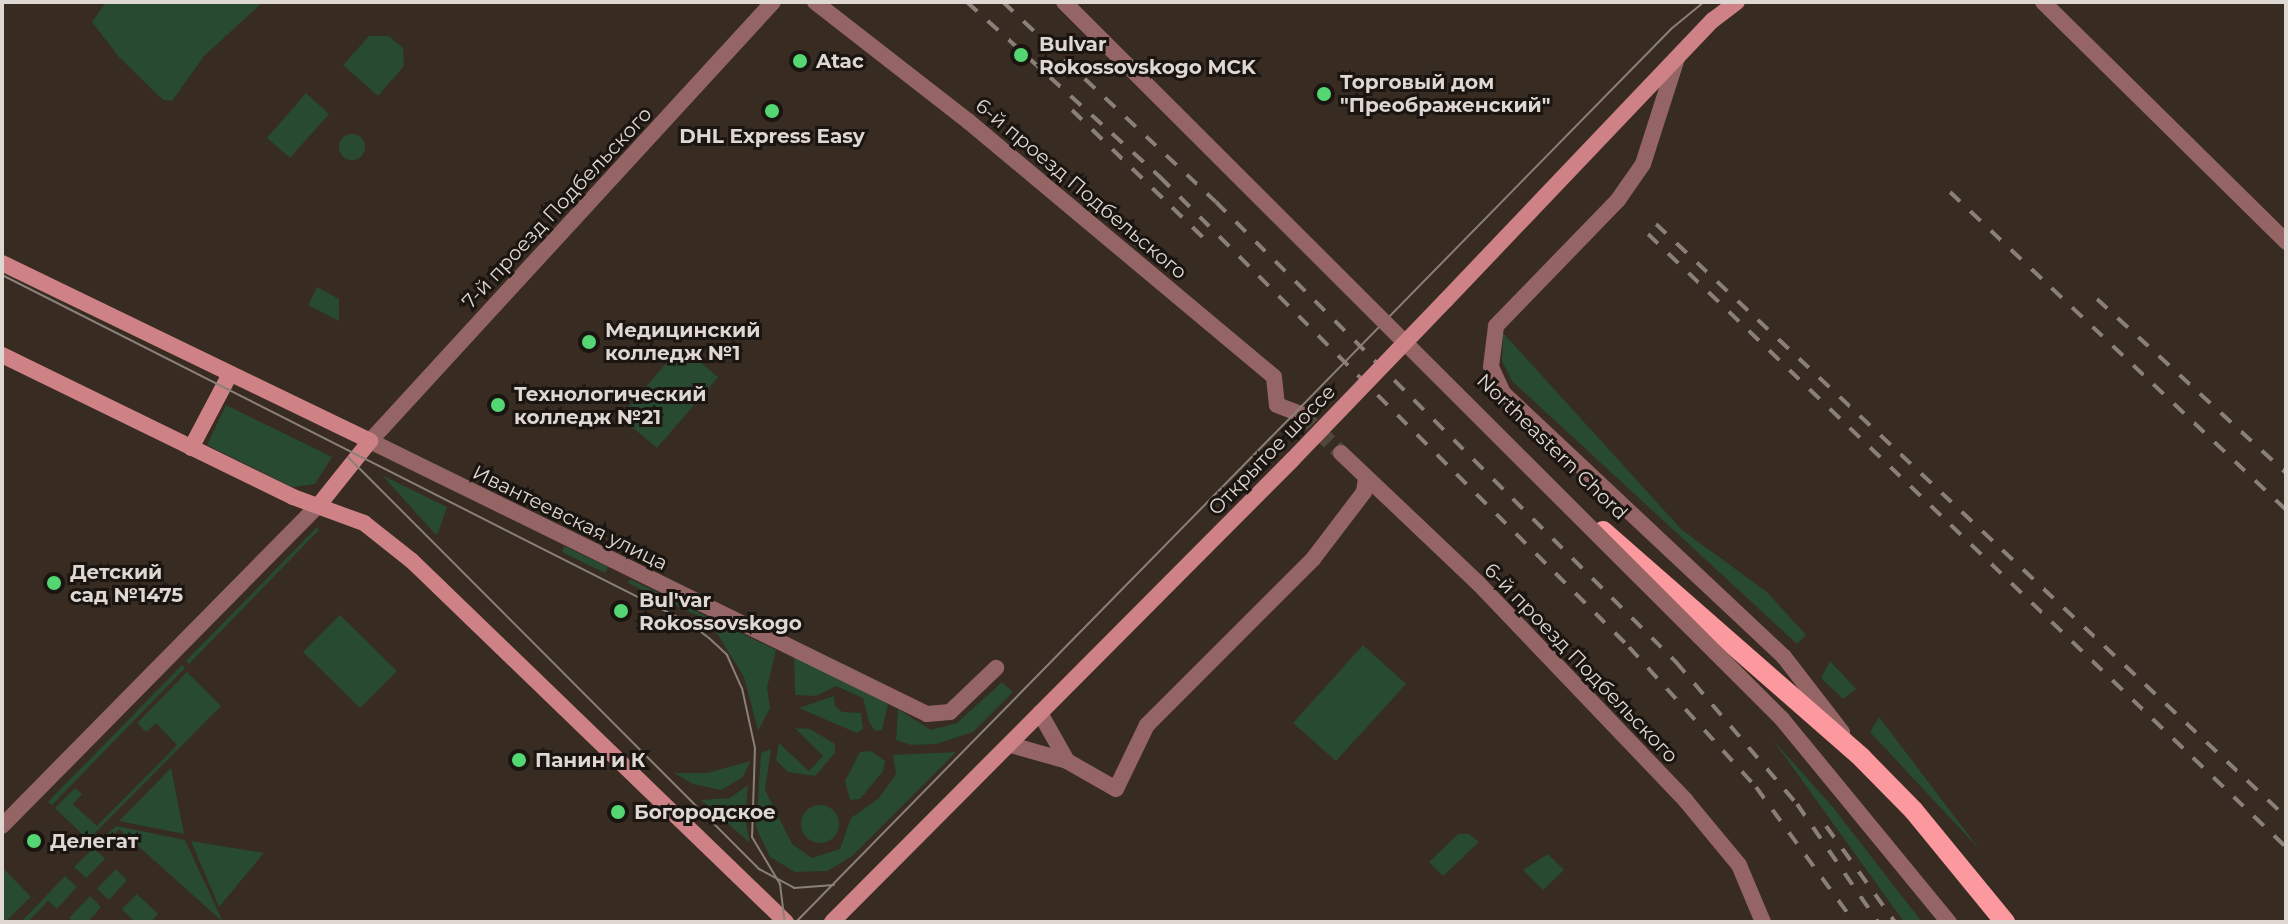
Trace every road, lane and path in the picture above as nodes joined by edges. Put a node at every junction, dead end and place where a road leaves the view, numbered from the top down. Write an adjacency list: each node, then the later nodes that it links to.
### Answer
1 (773, 2): 12 (street, 7-й проезд Подбельского)
2 (815, 2): 11 (street, 6-й проезд Подбельского)
3 (1066, 2): 20 (main road, Northeastern Chord); 26 (street, Northeastern Chord, bridge)
4 (1737, 2): 6 (street, Открытое шоссе)
5 (2043, 2): 7 (street)
6 (1677, 58): 18 (street, Открытое шоссе, bridge); 20 (street)
7 (2286, 242)
8 (2, 263): 10 (street, Ивантеевская улица)
9 (2, 355): 13 (street)
10 (230, 374): 12 (street, Ивантеевская улица); 13 (street)
11 (1301, 414)
12 (370, 441): 16 (street); 17 (street, Ивантеевская улица)
13 (191, 448): 16 (street)
14 (1341, 453): 15 (street, 6-й проезд Подбельского)
15 (1366, 478): 21 (street); 25 (street, 6-й проезд Подбельского)
16 (319, 505): 22 (street); 23 (street)
17 (996, 668)
18 (1040, 713): 19 (street, Открытое шоссе); 21 (street)
19 (1011, 745): 21 (street); 24 (street, Открытое шоссе)
20 (1862, 758): 27 (main road, Northeastern Chord)
21 (1067, 761)
22 (2, 826)
23 (782, 920)
24 (832, 922)
25 (1763, 922)
26 (1949, 922)
27 (2005, 922)

